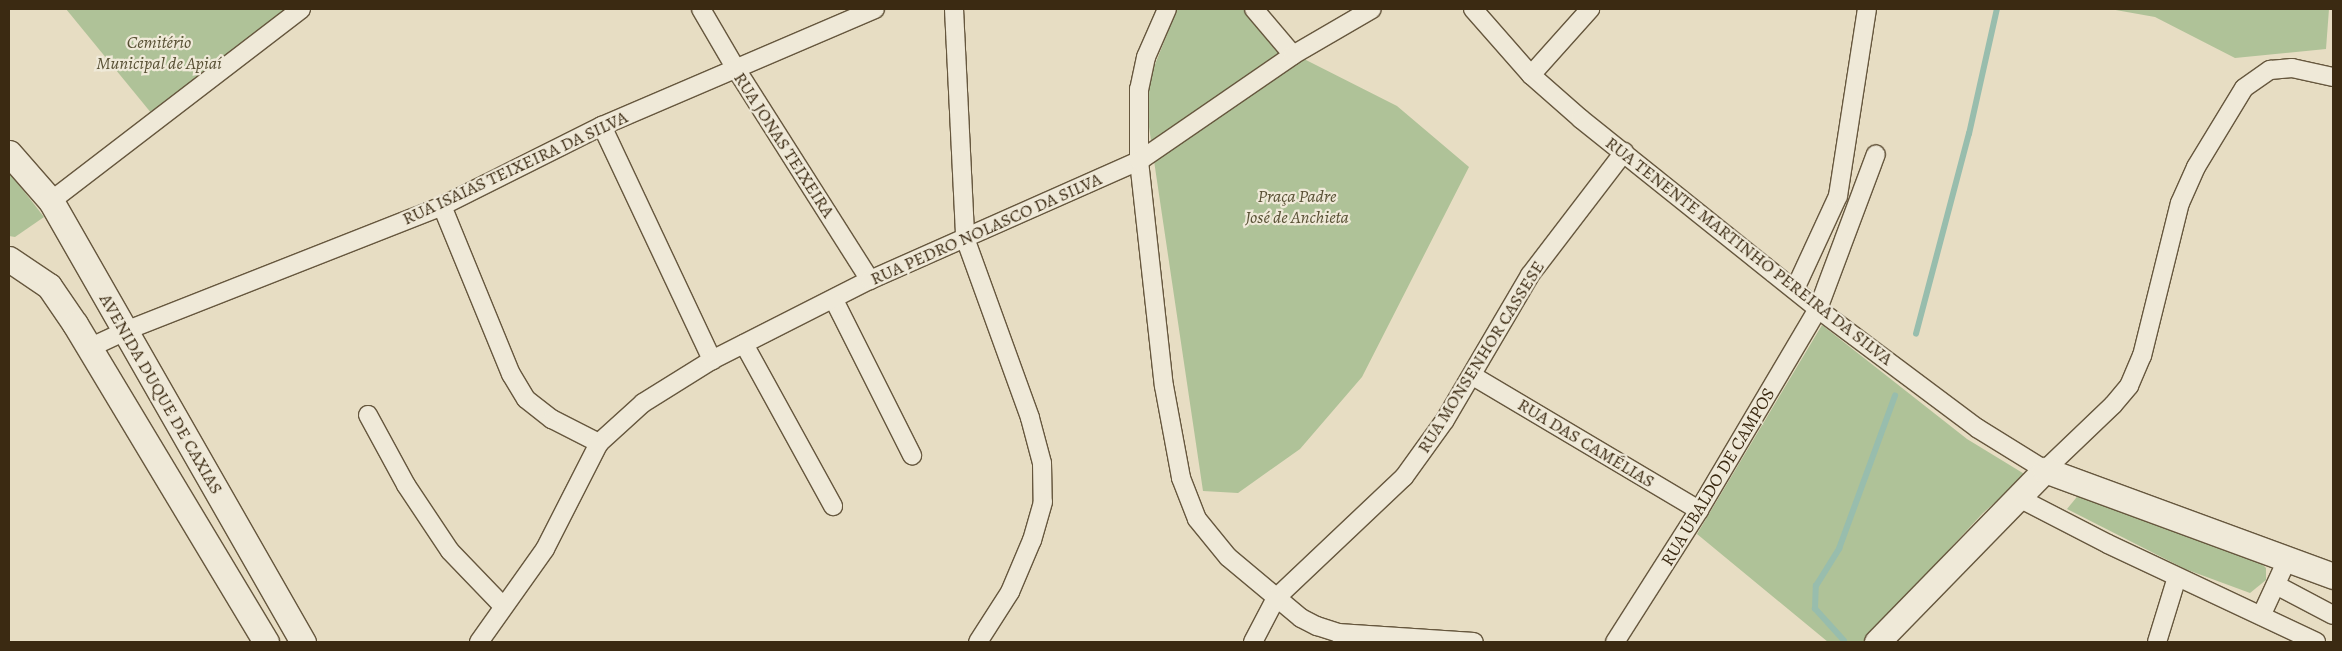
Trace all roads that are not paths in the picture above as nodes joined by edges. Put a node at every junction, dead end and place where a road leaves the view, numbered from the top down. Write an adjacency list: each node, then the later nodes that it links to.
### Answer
1 (301, 9): 20 (street)
2 (701, 9): 12 (street, RUA JONAS TEIXEIRA)
3 (875, 9): 12 (street, RUA ISAIAS TEIXEIRA DA SILVA)
4 (954, 9): 22 (street)
5 (1167, 9): 19 (street)
6 (1254, 9): 11 (street)
7 (1372, 9): 11 (street, RUA PEDRO NOLASCO DA SILVA)
8 (1474, 9): 13 (street, RUA TENENTE MARTINHO PEREIRA DA SILVA)
9 (1590, 9): 13 (street)
10 (1867, 9): 25 (street)
11 (1293, 55): 19 (street, RUA PEDRO NOLASCO DA SILVA)
12 (736, 69): 15 (street, RUA ISAIAS TEIXEIRA DA SILVA); 24 (street, RUA JONAS TEIXEIRA)
13 (1531, 75): 16 (street, RUA TENENTE MARTINHO PEREIRA DA SILVA)
14 (2333, 77): 36 (street)
15 (602, 126): 21 (street, RUA ISAIAS TEIXEIRA DA SILVA); 31 (street)
16 (1624, 152): 25 (street, RUA TENENTE MARTINHO PEREIRA DA SILVA); 32 (street, RUA MONSENHOR CASSESE)
17 (9, 153): 20 (main road, AVENIDA DUQUE DE CAXIAS)
18 (1876, 154): 27 (street, RUA UBALDO DE CAMPOS)
19 (1139, 161): 22 (street, RUA PEDRO NOLASCO DA SILVA); 44 (street)
20 (51, 201): 28 (main road, AVENIDA DUQUE DE CAXIAS)
21 (442, 206): 28 (street, RUA ISAIAS TEIXEIRA DA SILVA); 34 (street)
22 (965, 238): 24 (street, RUA PEDRO NOLASCO DA SILVA); 51 (street)
23 (9, 259): 30 (main road, AVENIDA DUQUE DE CAXIAS)
24 (870, 280): 26 (street, RUA PEDRO NOLASCO DA SILVA)
25 (1795, 289): 27 (street, RUA TENENTE MARTINHO PEREIRA DA SILVA)
26 (834, 300): 29 (street, RUA PEDRO NOLASCO DA SILVA); 35 (street)
27 (1818, 309): 36 (street, RUA TENENTE MARTINHO PEREIRA DA SILVA); 39 (street, RUA UBALDO DE CAMPOS)
28 (125, 331): 30 (street, RUA ISAIAS TEIXEIRA DA SILVA); 49 (main road, AVENIDA DUQUE DE CAXIAS)
29 (744, 344): 31 (street, RUA PEDRO NOLASCO DA SILVA); 38 (street)
30 (88, 348): 48 (main road, AVENIDA DUQUE DE CAXIAS)
31 (712, 360): 34 (street, RUA PEDRO NOLASCO DA SILVA)
32 (1473, 376): 39 (street, RUA DAS CAMÉLIAS); 44 (street, RUA MONSENHOR CASSESE)
33 (368, 415): 45 (street)
34 (599, 443): 45 (street)
35 (912, 455)
36 (2045, 470): 37 (main road); 40 (main road)
37 (2017, 497): 41 (street); 55 (main road)
38 (833, 506)
39 (1699, 510): 54 (street, RUA UBALDO DE CAMPOS)
40 (2287, 560): 42 (main road); 43 (street)
41 (2177, 576): 46 (street); 56 (street)
42 (2333, 576)
43 (2276, 585): 46 (street); 47 (street)
44 (1276, 598): 52 (street, RUA MONSENHOR CASSESE); 53 (street)
45 (503, 606): 50 (street)
46 (2262, 614): 57 (street)
47 (2333, 615)
48 (266, 642)
49 (303, 642)
50 (479, 642)
51 (978, 642)
52 (1253, 642)
53 (1474, 642)
54 (1615, 642)
55 (1877, 642)
56 (2157, 642)
57 (2316, 642)

